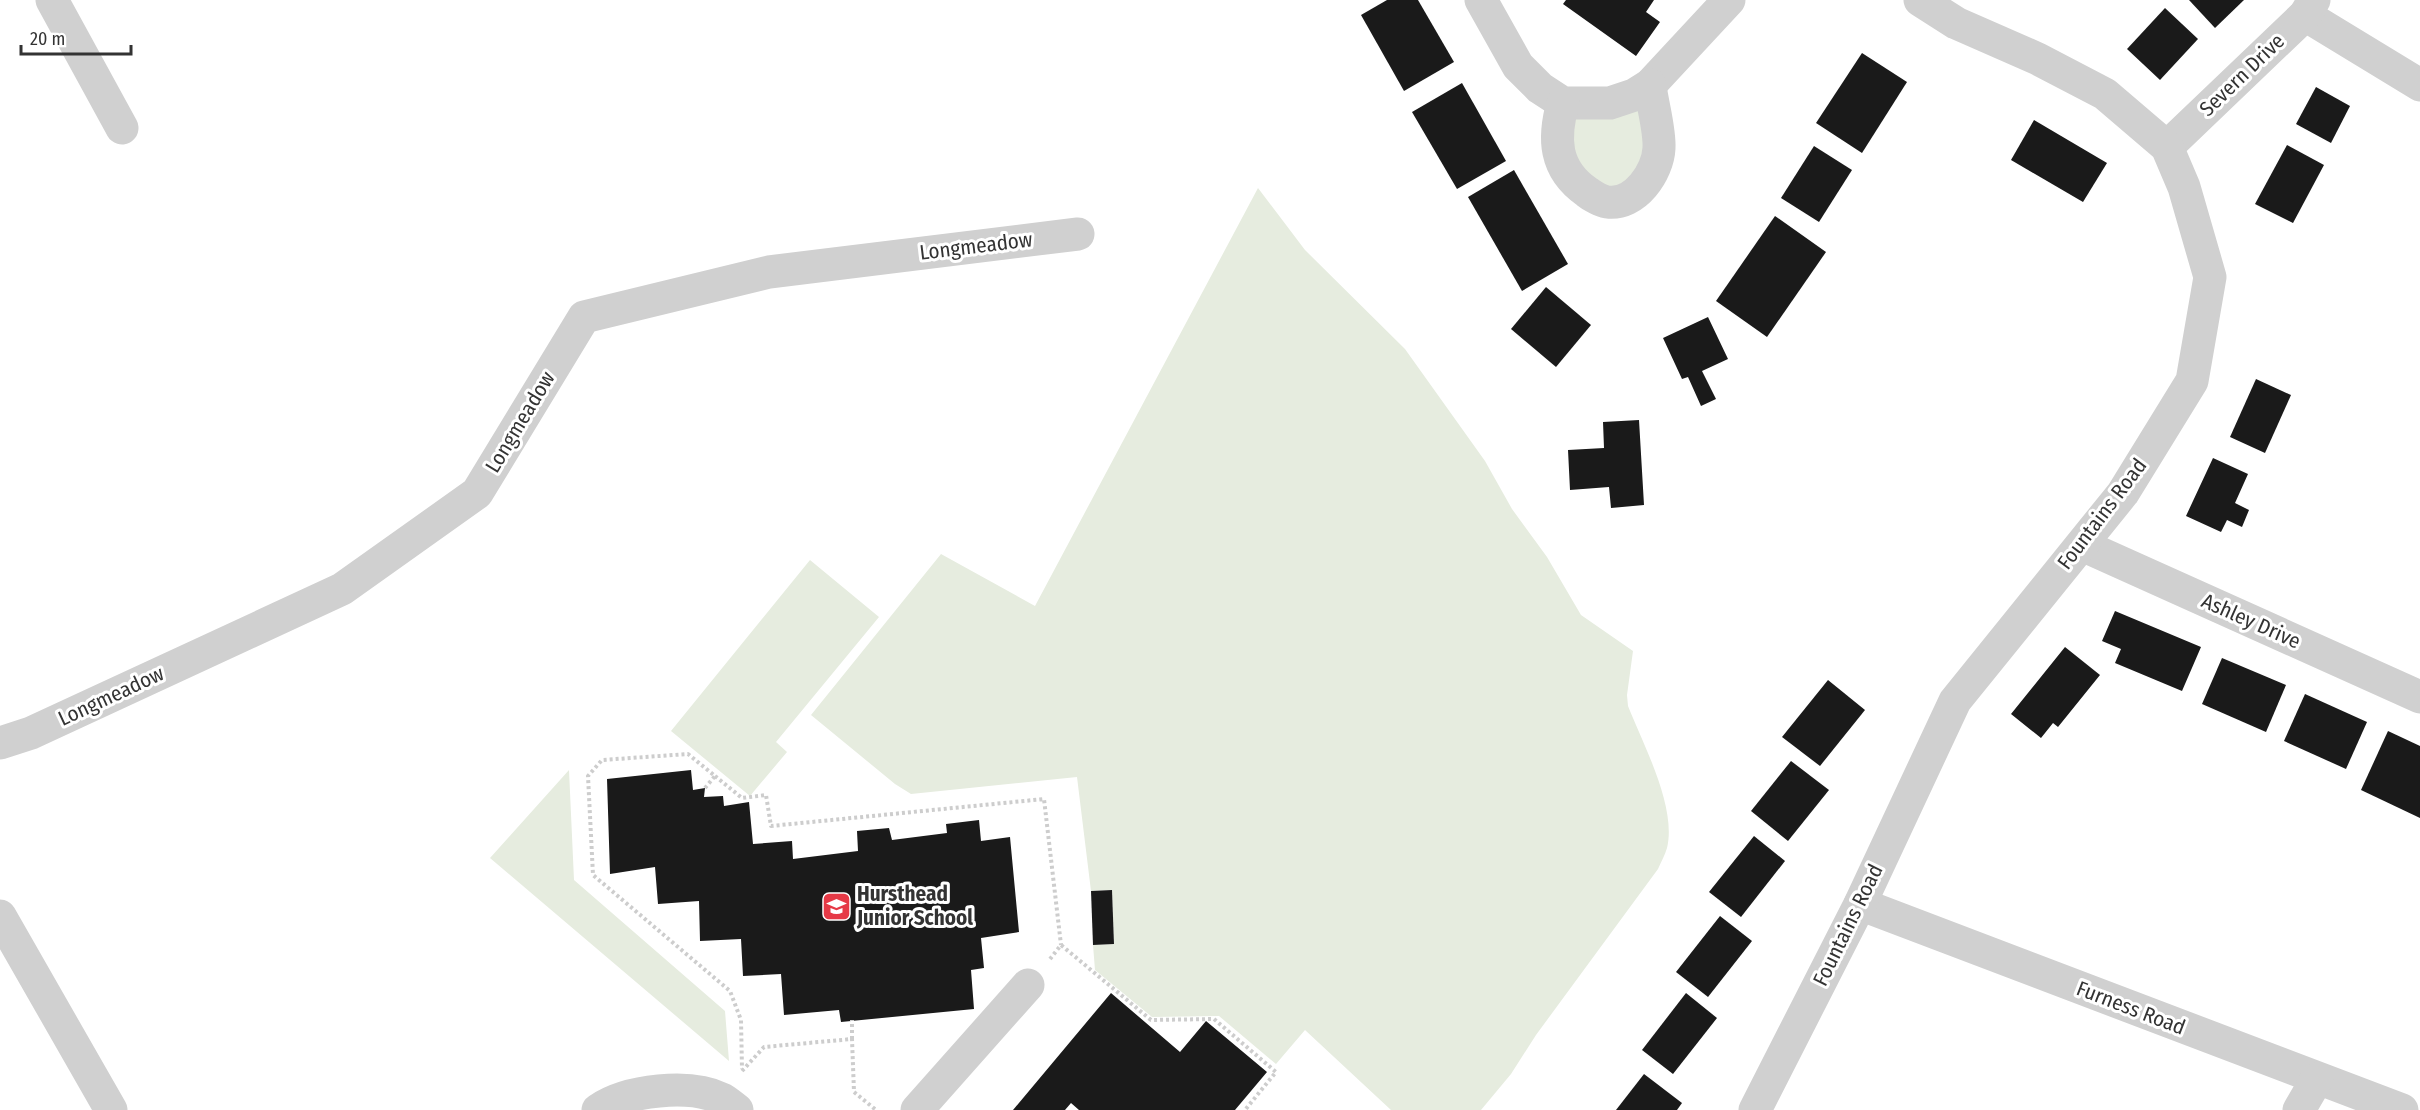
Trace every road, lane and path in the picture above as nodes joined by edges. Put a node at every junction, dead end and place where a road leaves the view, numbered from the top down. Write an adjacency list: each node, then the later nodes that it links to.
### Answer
1 (52, 0): 9 (street)
2 (1481, 0): 8 (street)
3 (1729, 0): 6 (street)
4 (1920, 0): 10 (street, Fountains Road)
5 (2309, 8): 7 (street); 10 (street, Severn Drive)
6 (1650, 85): 8 (street); 8 (street)
7 (2420, 85)
8 (1563, 103)
9 (122, 128)
10 (2168, 147): 12 (street, Fountains Road)
11 (1078, 234): 14 (street, Longmeadow)
12 (2082, 545): 13 (street, Ashley Drive); 17 (street, Fountains Road)
13 (2420, 697)
14 (0, 743)
15 (715, 776): 16 (path); 19 (path); 23 (path)
16 (705, 788)
17 (1860, 904): 24 (street, Furness Road); 31 (street, Fountains Road)
18 (0, 916): 25 (street)
19 (1061, 945): 20 (path); 30 (path)
20 (1049, 959)
21 (1028, 985): 29 (street)
22 (852, 1020): 23 (path)
23 (852, 1038): 28 (path)
24 (2317, 1079): 32 (street); 33 (street, Furness Road)
25 (111, 1110)
26 (598, 1110): 27 (street)
27 (737, 1110)
28 (876, 1110)
29 (917, 1110)
30 (1245, 1110)
31 (1755, 1110)
32 (2299, 1110)
33 (2402, 1110)

